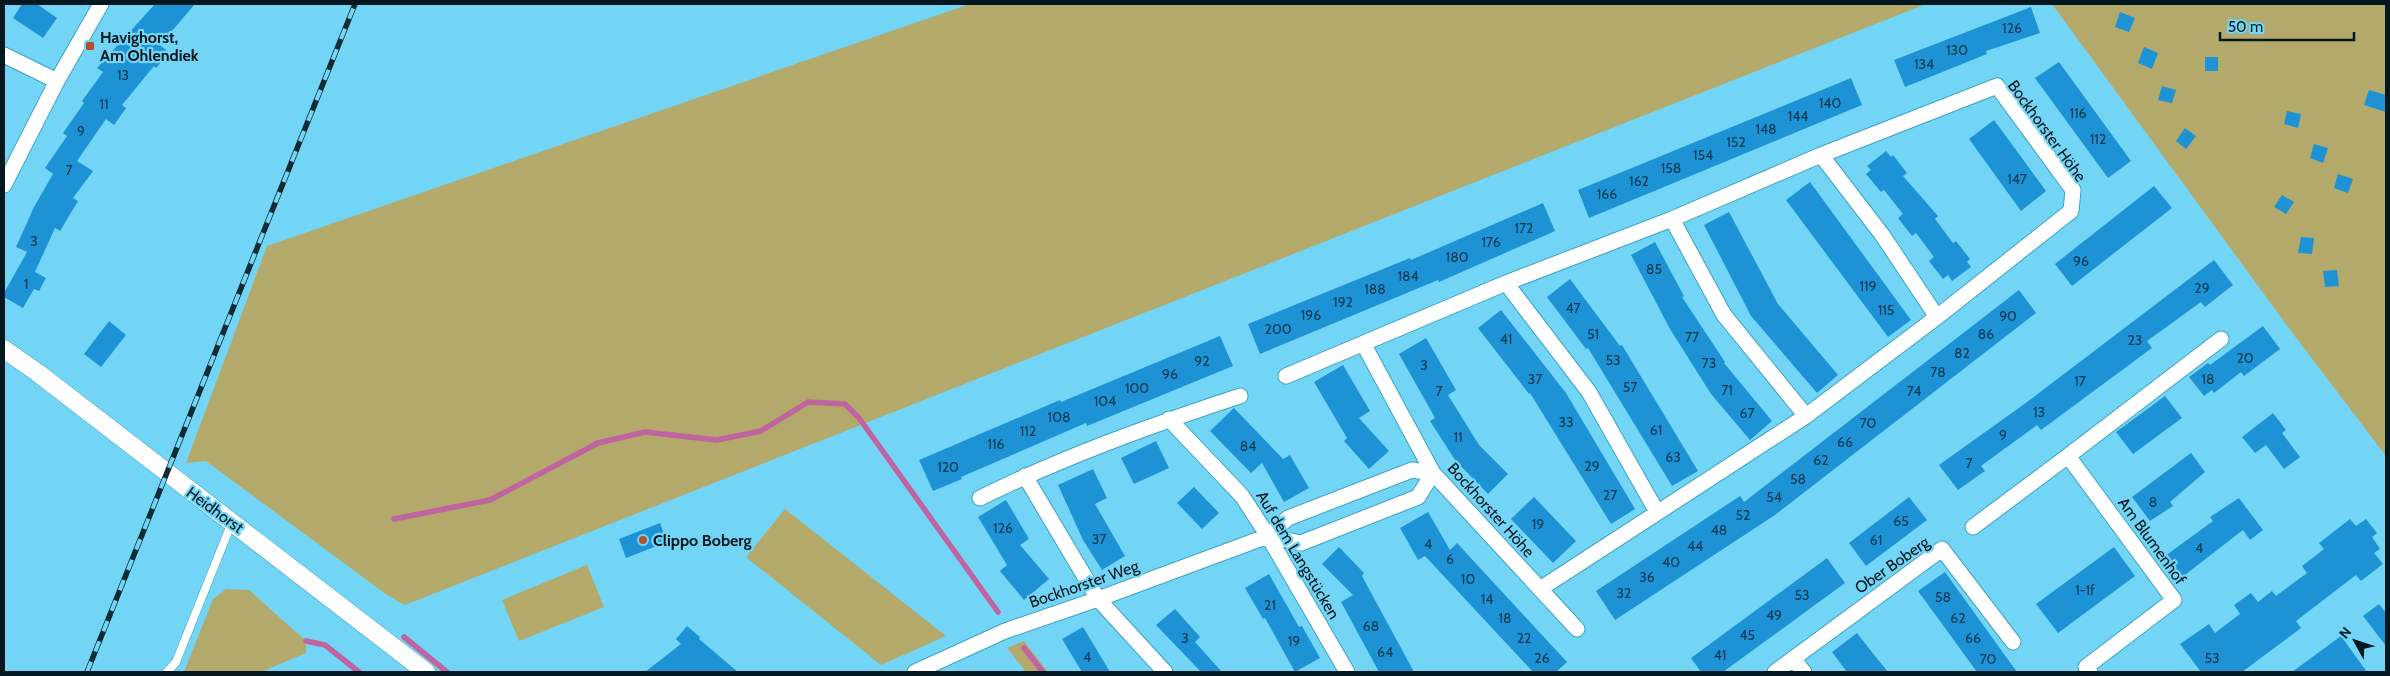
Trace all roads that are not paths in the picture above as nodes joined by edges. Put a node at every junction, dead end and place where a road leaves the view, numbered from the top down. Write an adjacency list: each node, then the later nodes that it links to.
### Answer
1 (100, 4): 3 (street)
2 (4, 55): 3 (street)
3 (57, 81): 5 (street)
4 (1821, 155): 6 (street, Bockhorster Höhe); 8 (street); 8 (street, Bockhorster Höhe)
5 (4, 185)
6 (1672, 219): 7 (street, Bockhorster Höhe); 14 (street)
7 (1506, 283): 10 (street, Bockhorster Höhe); 20 (street)
8 (1937, 317): 14 (street, Bockhorster Höhe)
9 (2221, 339): 16 (street)
10 (1364, 345): 12 (street, Bockhorster Höhe); 17 (street, Bockhorster Höhe)
11 (4, 349): 21 (street, Heidhorst)
12 (1286, 376)
13 (1240, 396): 15 (street)
14 (1806, 416): 20 (street, Bockhorster Höhe)
15 (1168, 419): 18 (street); 23 (street, Auf dem Langstücken)
16 (2068, 456): 22 (street); 36 (street, Am Blumenhof)
17 (1433, 472): 23 (street, Bockhorster Weg); 23 (street); 24 (street, Bockhorster Höhe)
18 (1024, 476): 19 (street); 25 (street)
19 (980, 498)
20 (1657, 512): 24 (street, Bockhorster Höhe)
21 (232, 522): 29 (lane); 30 (street, Heidhorst)
22 (1972, 527)
23 (1268, 536): 25 (street, Bockhorster Weg); 33 (street, Auf dem Langstücken)
24 (1540, 589): 26 (street, Bockhorster Höhe)
25 (1098, 599): 31 (street, Bockhorster Weg); 32 (street)
26 (1576, 629)
27 (2012, 642): 28 (street, Ober Boberg)
28 (1793, 659): 34 (street, Ober Boberg); 35 (street)
29 (167, 672)
30 (426, 672)
31 (915, 672)
32 (1165, 672)
33 (1346, 672)
34 (1775, 672)
35 (1804, 672)
36 (2090, 672)

